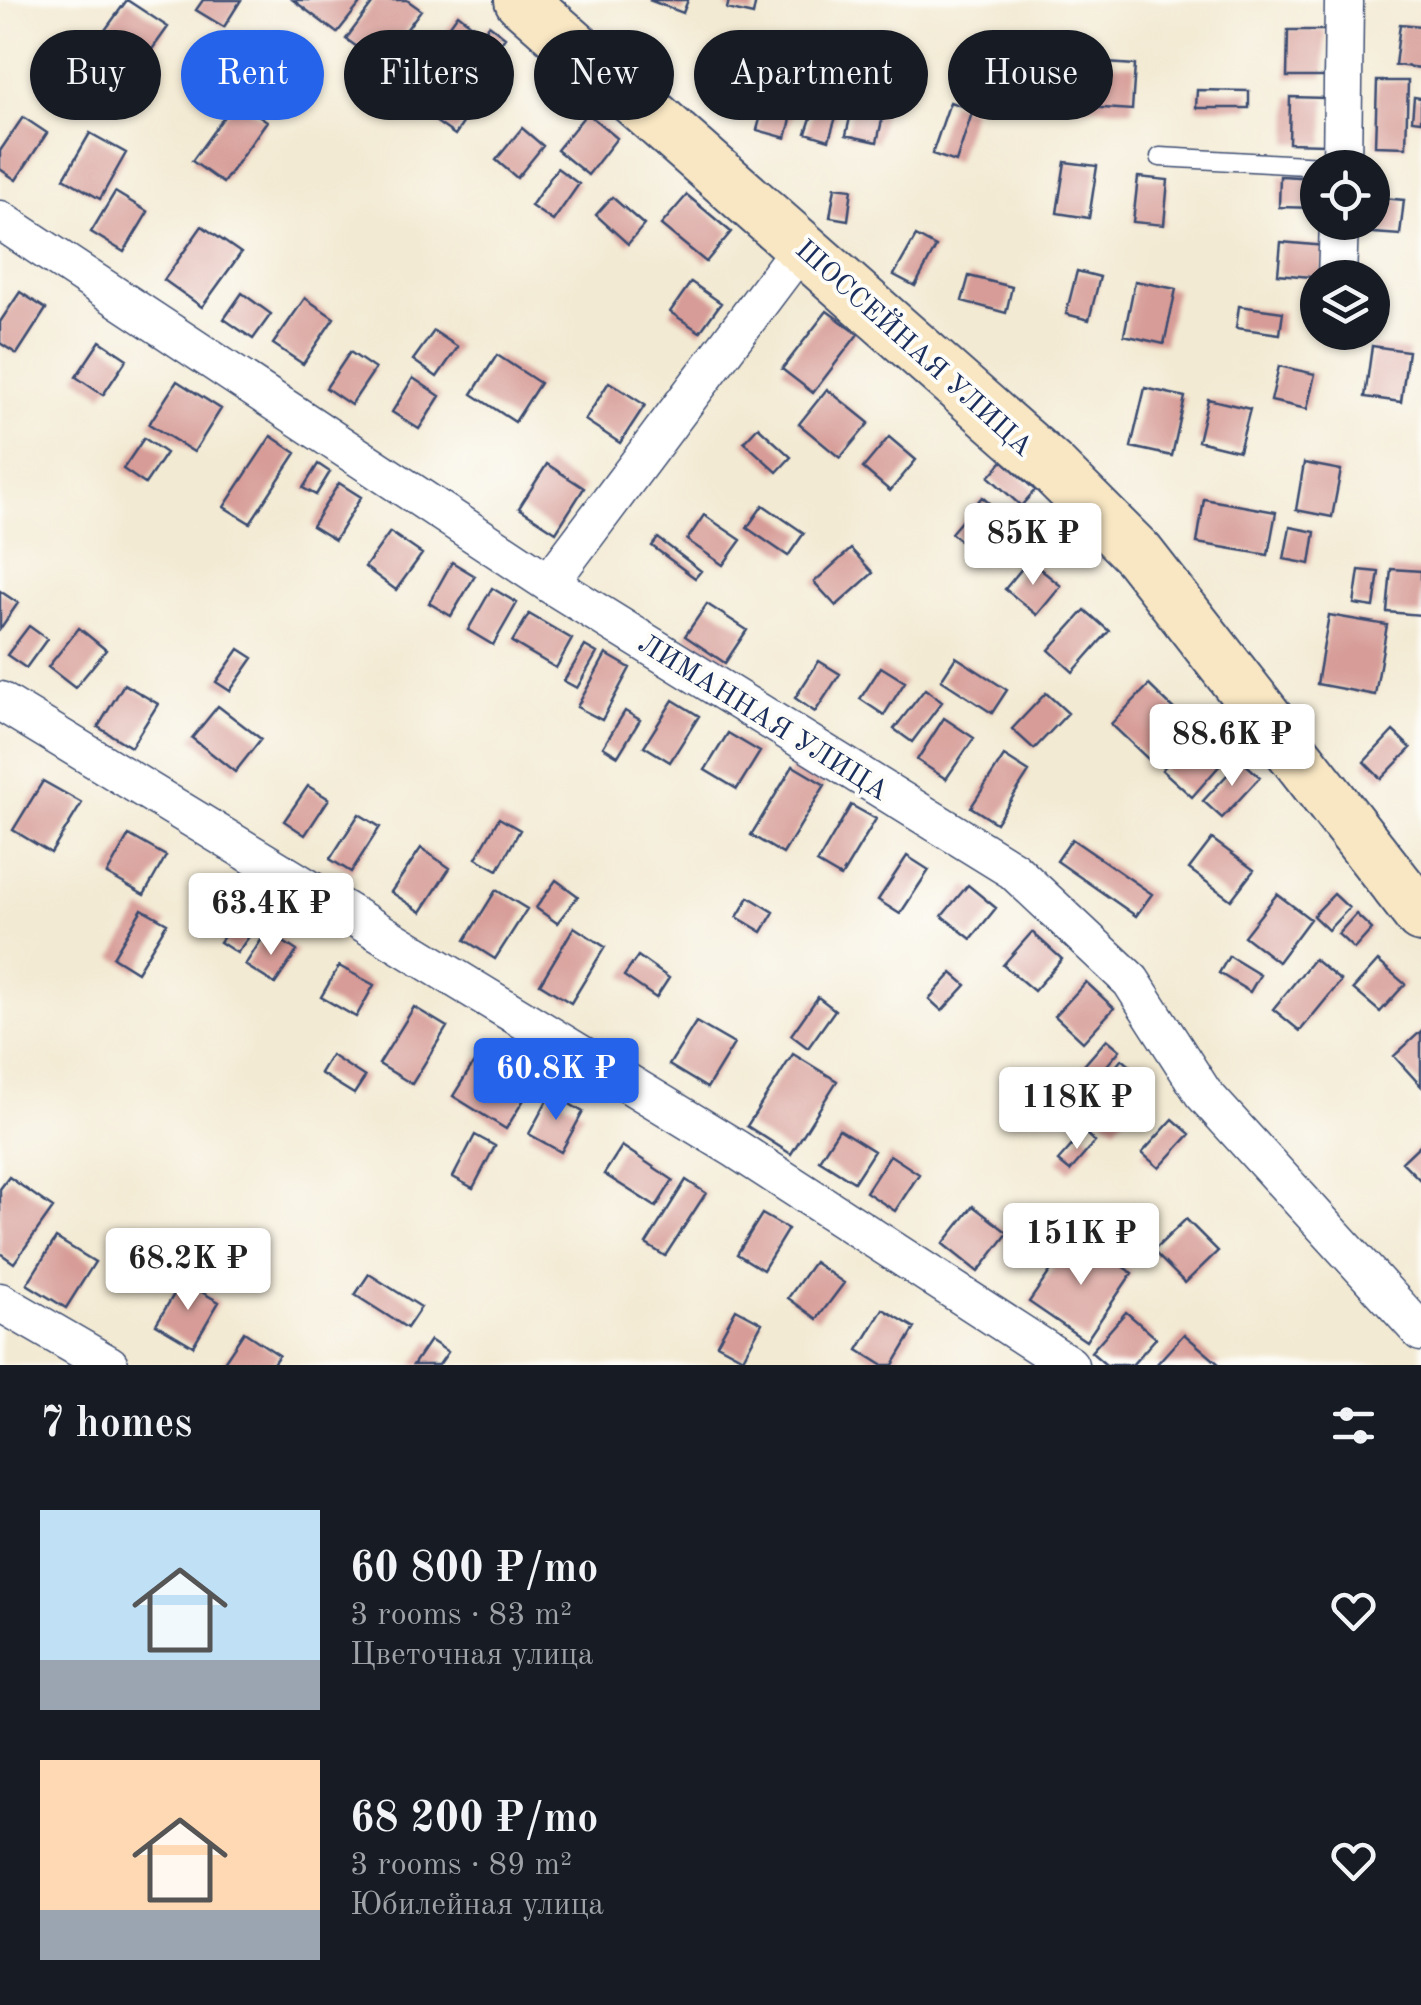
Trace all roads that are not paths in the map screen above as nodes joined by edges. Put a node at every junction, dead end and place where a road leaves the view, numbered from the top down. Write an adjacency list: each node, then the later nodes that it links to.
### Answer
1 (521, 0): 7 (main road, ШОССЕЙНАЯ УЛИЦА)
2 (1344, 0): 3 (street)
3 (1342, 150)
4 (1160, 157): 5 (lane)
5 (1300, 165)
6 (0, 220): 8 (street, ЛИМАННАЯ УЛИЦА)
7 (802, 246): 8 (street); 10 (main road, ШОССЕЙНАЯ УЛИЦА)
8 (549, 583): 12 (street, ЛИМАННАЯ УЛИЦА)
9 (0, 701): 14 (street)
10 (1421, 916)
11 (0, 1302): 13 (street)
12 (1421, 1332)
13 (109, 1365)
14 (1069, 1365)

